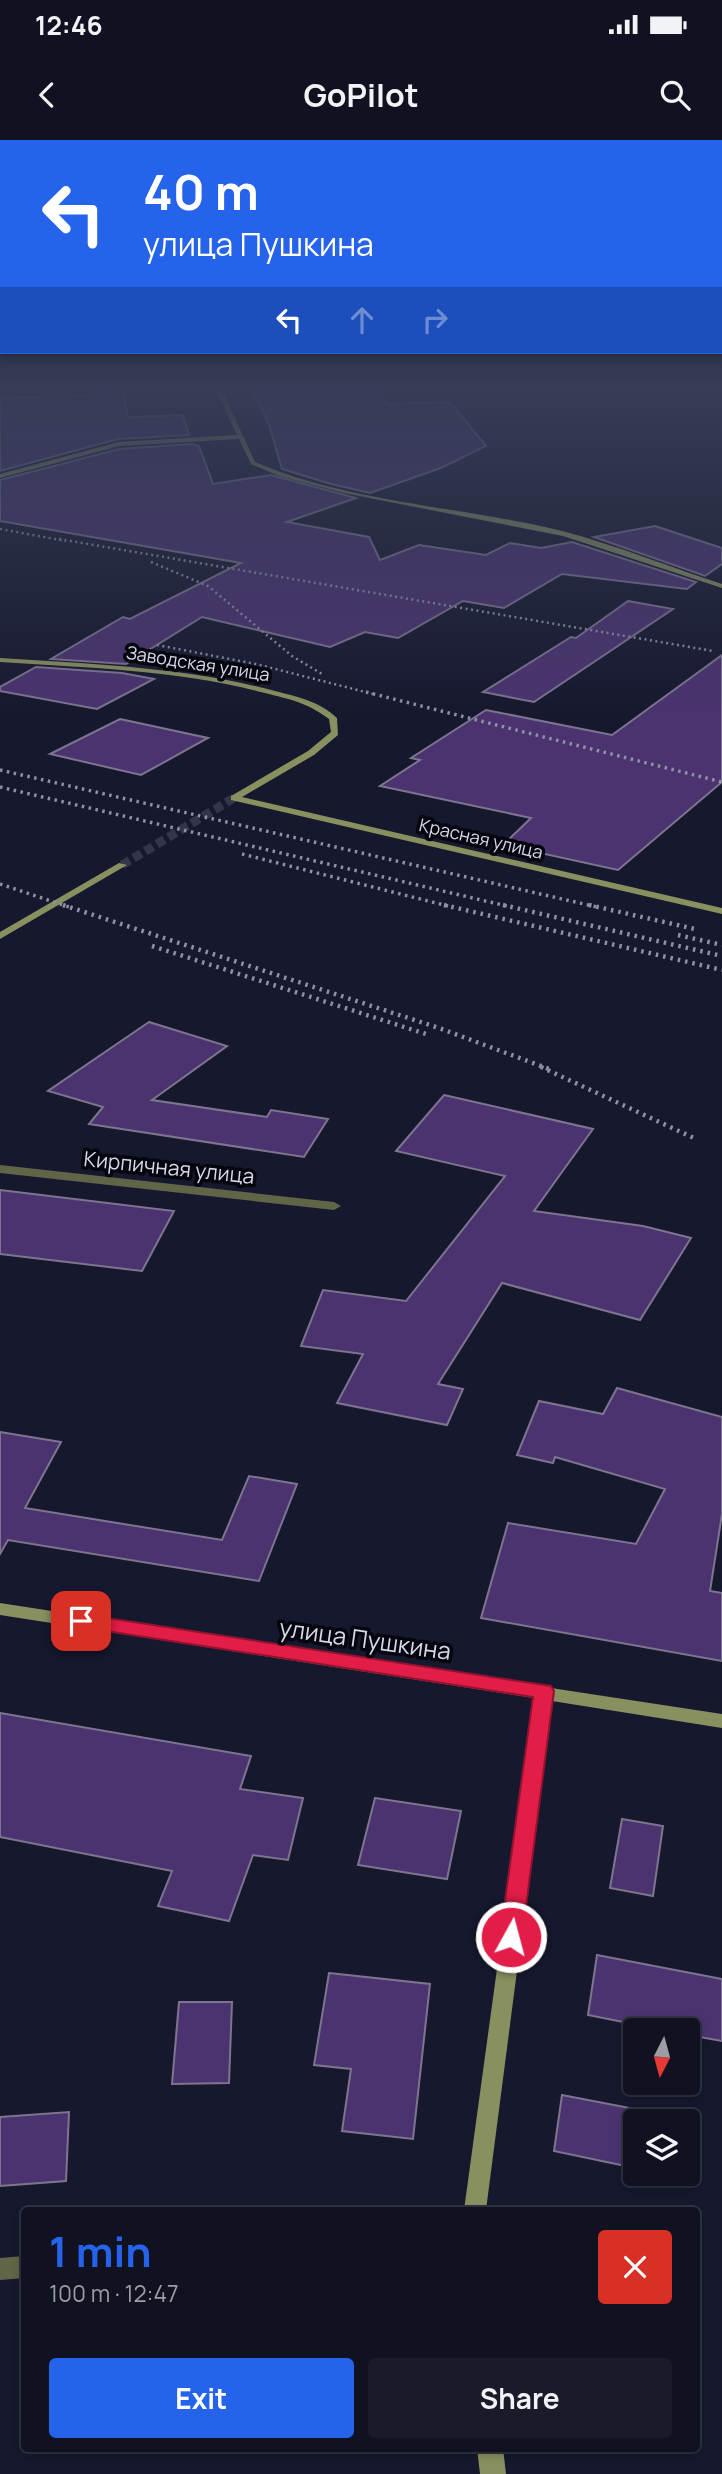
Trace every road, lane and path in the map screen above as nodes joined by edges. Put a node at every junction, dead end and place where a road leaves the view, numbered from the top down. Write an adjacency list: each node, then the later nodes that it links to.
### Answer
1 (385, 499): 2 (main road)
2 (722, 586)
3 (0, 660): 4 (main road, Заводская улица)
4 (234, 798): 6 (main road, Красная улица)
5 (122, 865): 7 (main road)
6 (722, 911)
7 (0, 936)
8 (0, 1169): 9 (street, Кирпичная улица)
9 (334, 1206)
10 (0, 1609): 11 (main road, улица Пушкина)
11 (544, 1691): 12 (main road, улица Пушкина); 13 (main road)
12 (722, 1721)
13 (475, 2207)
14 (21, 2267): 15 (street)
15 (0, 2269)
16 (490, 2452): 17 (main road)
17 (493, 2474)

